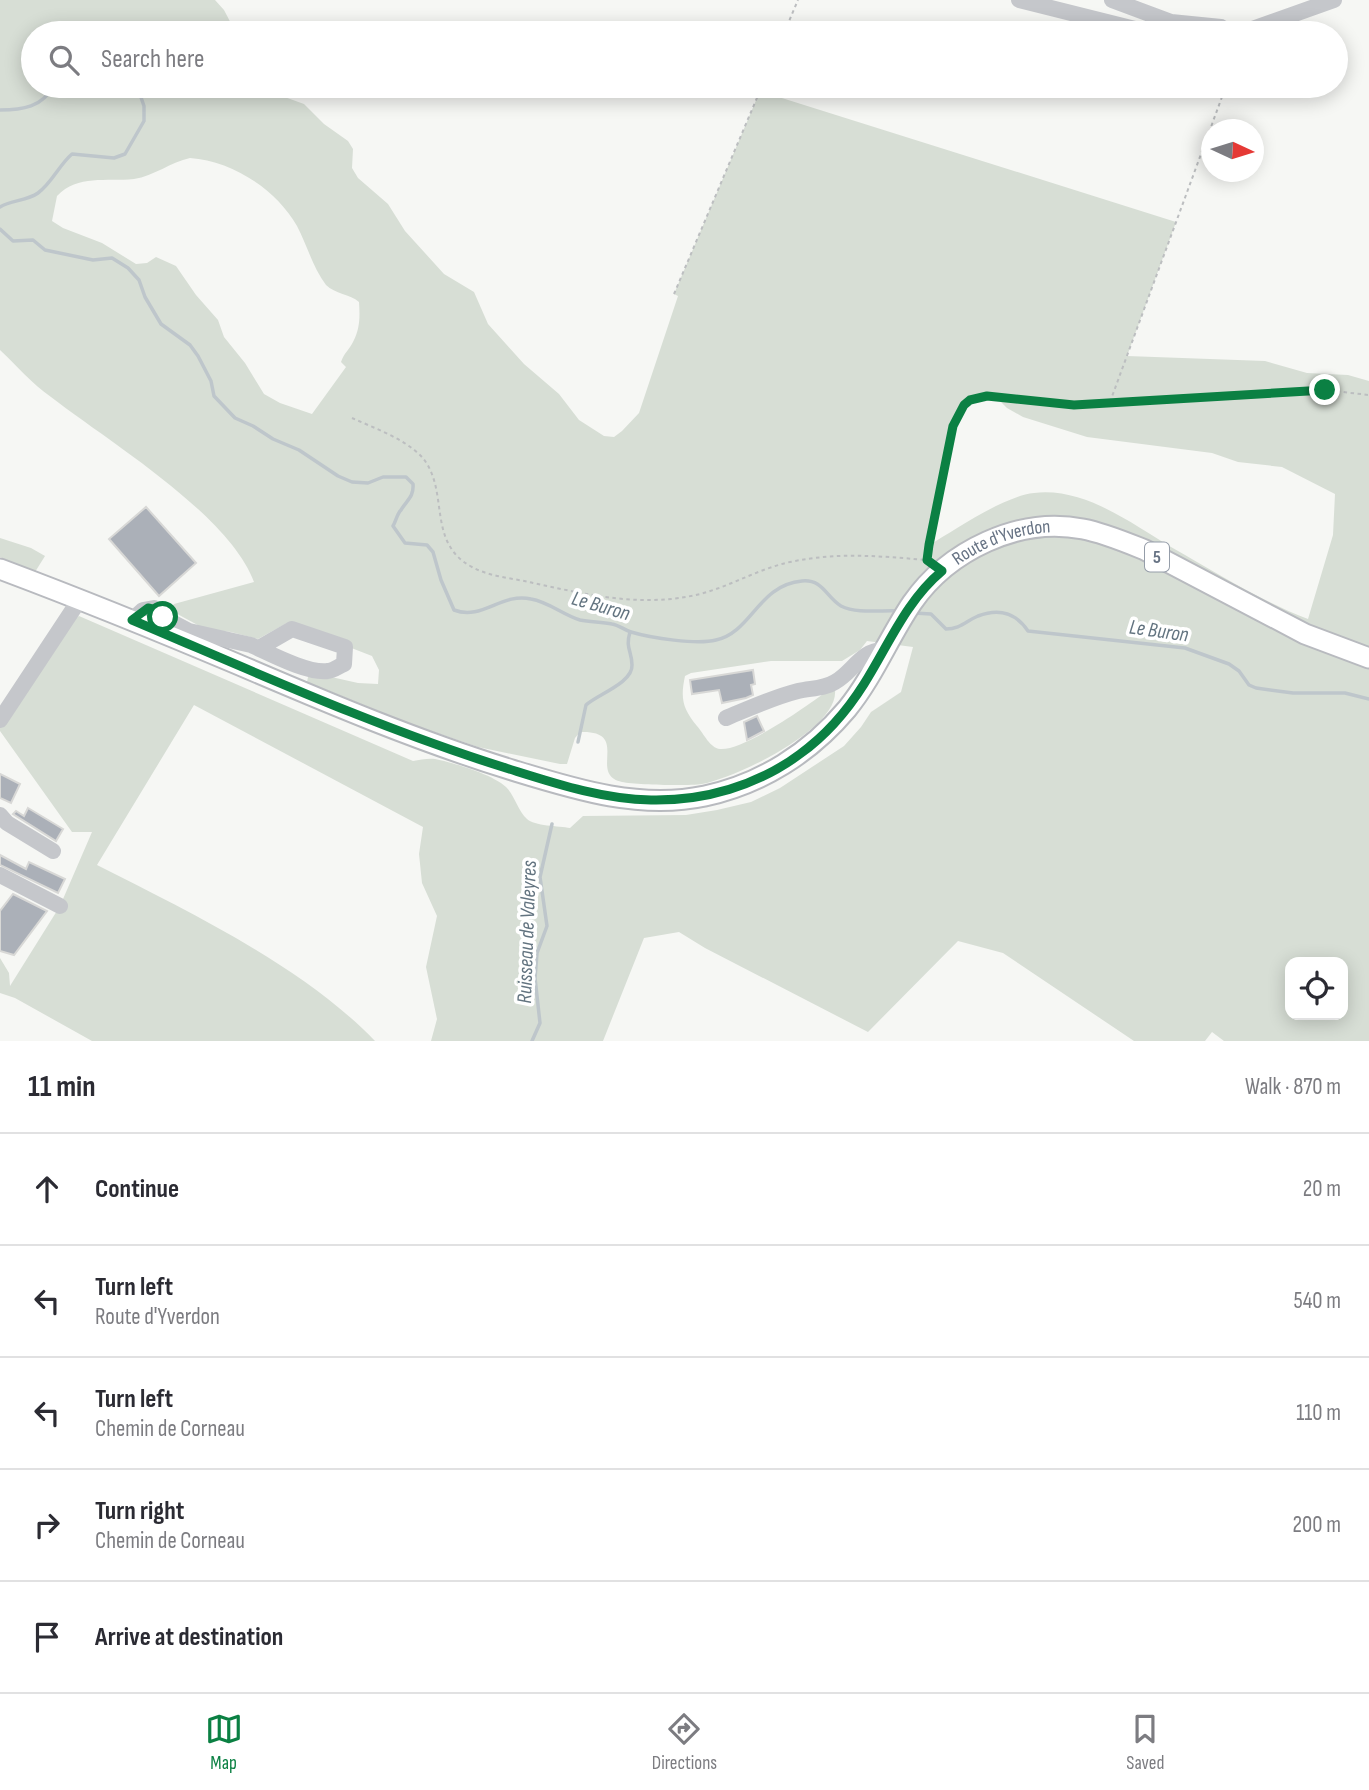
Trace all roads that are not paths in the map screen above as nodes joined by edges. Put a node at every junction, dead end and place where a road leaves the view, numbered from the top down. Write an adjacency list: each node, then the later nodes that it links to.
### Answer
1 (1019, 0): 4 (street)
2 (1112, 0): 5 (street)
3 (1334, 0): 6 (street)
4 (1103, 21)
5 (1168, 21)
6 (1275, 21)
7 (0, 569): 8 (main road, Route d'Yverdon / 5)
8 (80, 599): 9 (main road, Route d'Yverdon / 5); 14 (street)
9 (132, 620): 10 (street); 11 (main road, Route d'Yverdon / 5)
10 (259, 648): 10 (street)
11 (884, 650): 12 (main road, Route d'Yverdon / 5); 13 (street)
12 (1369, 658)
13 (726, 718)
14 (0, 720)
15 (0, 816): 16 (street)
16 (53, 851)
17 (0, 875): 18 (street)
18 (60, 906)

